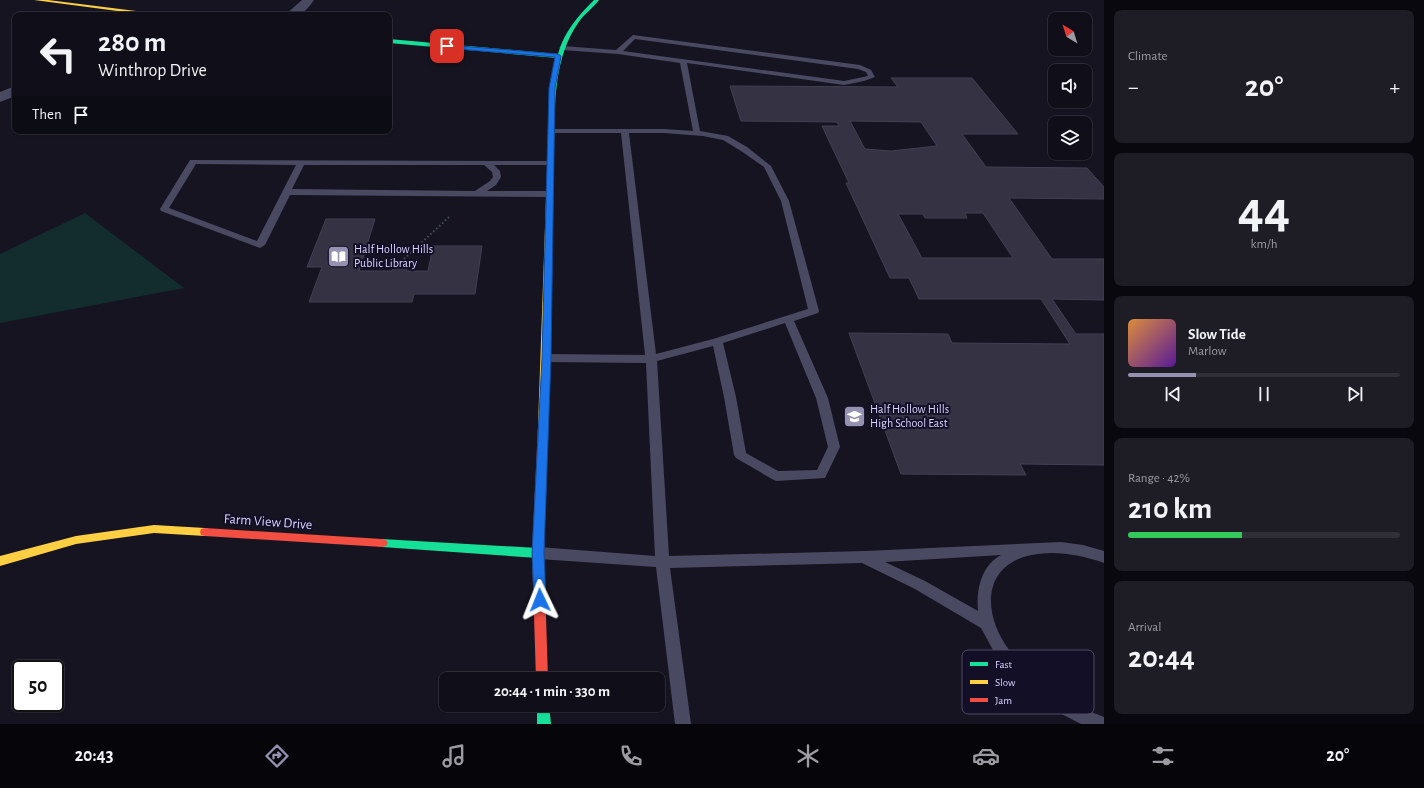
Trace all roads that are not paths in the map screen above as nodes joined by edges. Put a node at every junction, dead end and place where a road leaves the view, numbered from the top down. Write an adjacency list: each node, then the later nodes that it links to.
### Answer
1 (36, 0): 4 (main road)
2 (308, 0): 5 (street)
3 (597, 0): 7 (main road)
4 (131, 12)
5 (295, 12)
6 (392, 41): 7 (main road)
7 (560, 52): 8 (lane); 12 (main road)
8 (618, 52): 9 (lane); 9 (lane)
9 (683, 61): 14 (lane)
10 (12, 92): 11 (street)
11 (0, 98)
12 (551, 131): 13 (lane); 17 (main road)
13 (625, 132): 14 (lane); 24 (lane)
14 (697, 134): 21 (lane)
15 (301, 163): 16 (lane); 18 (lane); 18 (lane)
16 (486, 163): 17 (lane); 19 (lane)
17 (550, 163): 20 (main road)
18 (288, 192): 19 (lane)
19 (478, 193): 20 (lane)
20 (550, 194): 23 (main road)
21 (788, 319): 22 (lane); 22 (lane)
22 (717, 341): 24 (lane)
23 (546, 358): 24 (lane); 26 (main road)
24 (651, 359): 30 (lane)
25 (1032, 548): 27 (lane); 28 (lane); 31 (lane)
26 (538, 553): 29 (main road, Farm View Drive); 30 (lane); 33 (main road)
27 (865, 557): 30 (lane); 31 (lane)
28 (1104, 557)
29 (0, 561)
30 (662, 562): 38 (lane)
31 (986, 623): 32 (lane)
32 (1000, 650)
33 (542, 672)
34 (543, 712): 37 (main road)
35 (1072, 714): 36 (lane)
36 (1082, 720): 39 (lane)
37 (544, 724)
38 (683, 724)
39 (1101, 724)

